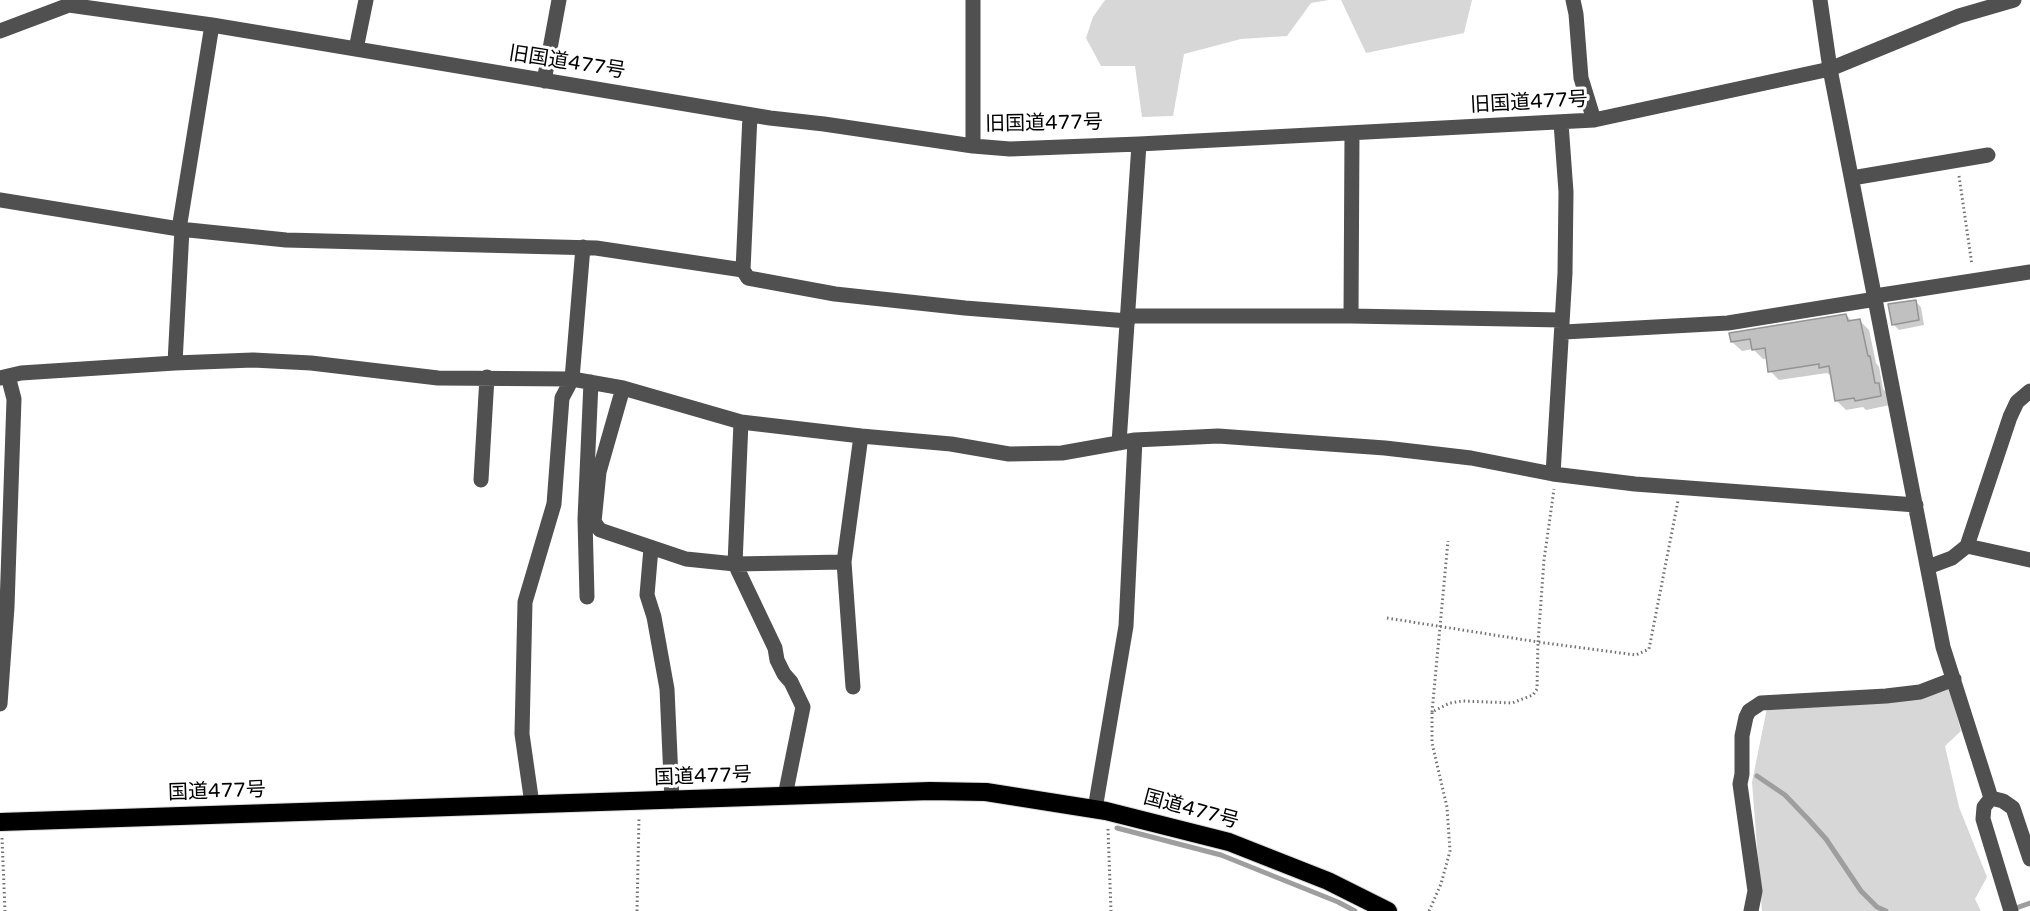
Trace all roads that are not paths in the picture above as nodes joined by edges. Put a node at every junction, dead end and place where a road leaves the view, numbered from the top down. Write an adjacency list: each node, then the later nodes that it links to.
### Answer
1 (366, 0): 9 (street)
2 (559, 0): 11 (street)
3 (973, 0): 17 (street)
4 (1573, 0): 13 (street)
5 (1820, 0): 10 (street)
6 (2014, 0): 10 (street, 旧国道477号)
7 (212, 25): 8 (street, 旧国道477号); 9 (street, 旧国道477号); 21 (street)
8 (0, 31)
9 (356, 49): 11 (street, 旧国道477号)
10 (1830, 69): 13 (street, 旧国道477号); 19 (street)
11 (544, 81): 12 (street, 旧国道477号)
12 (750, 115): 17 (street, 旧国道477号); 23 (street)
13 (1593, 120): 14 (street, 旧国道477号)
14 (1562, 123): 15 (street, 旧国道477号); 28 (street)
15 (1352, 133): 16 (street, 旧国道477号); 26 (street)
16 (1139, 144): 17 (street, 旧国道477号); 27 (street)
17 (973, 146)
18 (1988, 155): 19 (street)
19 (1852, 178): 25 (street)
20 (0, 200): 21 (street)
21 (181, 229): 22 (street); 29 (street)
22 (583, 247): 23 (street); 32 (street)
23 (743, 270): 27 (street)
24 (2030, 273): 25 (street)
25 (1876, 298): 28 (street); 42 (street)
26 (1352, 316): 27 (street); 28 (street)
27 (1128, 319): 39 (street)
28 (1562, 322): 40 (street)
29 (175, 363): 30 (street); 31 (street)
30 (4, 377): 52 (street)
31 (487, 377): 32 (street); 41 (street)
32 (572, 379): 33 (street); 56 (street)
33 (591, 382): 34 (street); 49 (street)
34 (623, 388): 36 (street); 44 (street)
35 (2030, 392): 43 (street)
36 (741, 422): 37 (street); 47 (street)
37 (861, 436): 39 (street); 46 (street)
38 (1135, 440): 39 (street); 40 (street); 57 (street)
39 (1119, 443)
40 (1554, 474): 42 (street)
41 (481, 480)
42 (1916, 505): 48 (street)
43 (1967, 546): 45 (street); 48 (street)
44 (651, 548): 47 (street); 55 (street)
45 (2030, 560)
46 (844, 562): 47 (street); 51 (street)
47 (735, 564): 53 (street)
48 (1928, 567): 50 (street)
49 (587, 597)
50 (1954, 679): 54 (street); 62 (street)
51 (853, 687)
52 (0, 704)
53 (785, 796): 55 (highway, 国道477号); 57 (highway, 国道477号)
54 (1991, 798): 59 (street); 60 (street)
55 (672, 801): 56 (highway, 国道477号)
56 (532, 804): 58 (highway, 国道477号)
57 (1101, 810): 61 (highway, 国道477号)
58 (1, 822)
59 (2030, 859)
60 (2009, 906)
61 (1388, 911)
62 (1751, 911)

